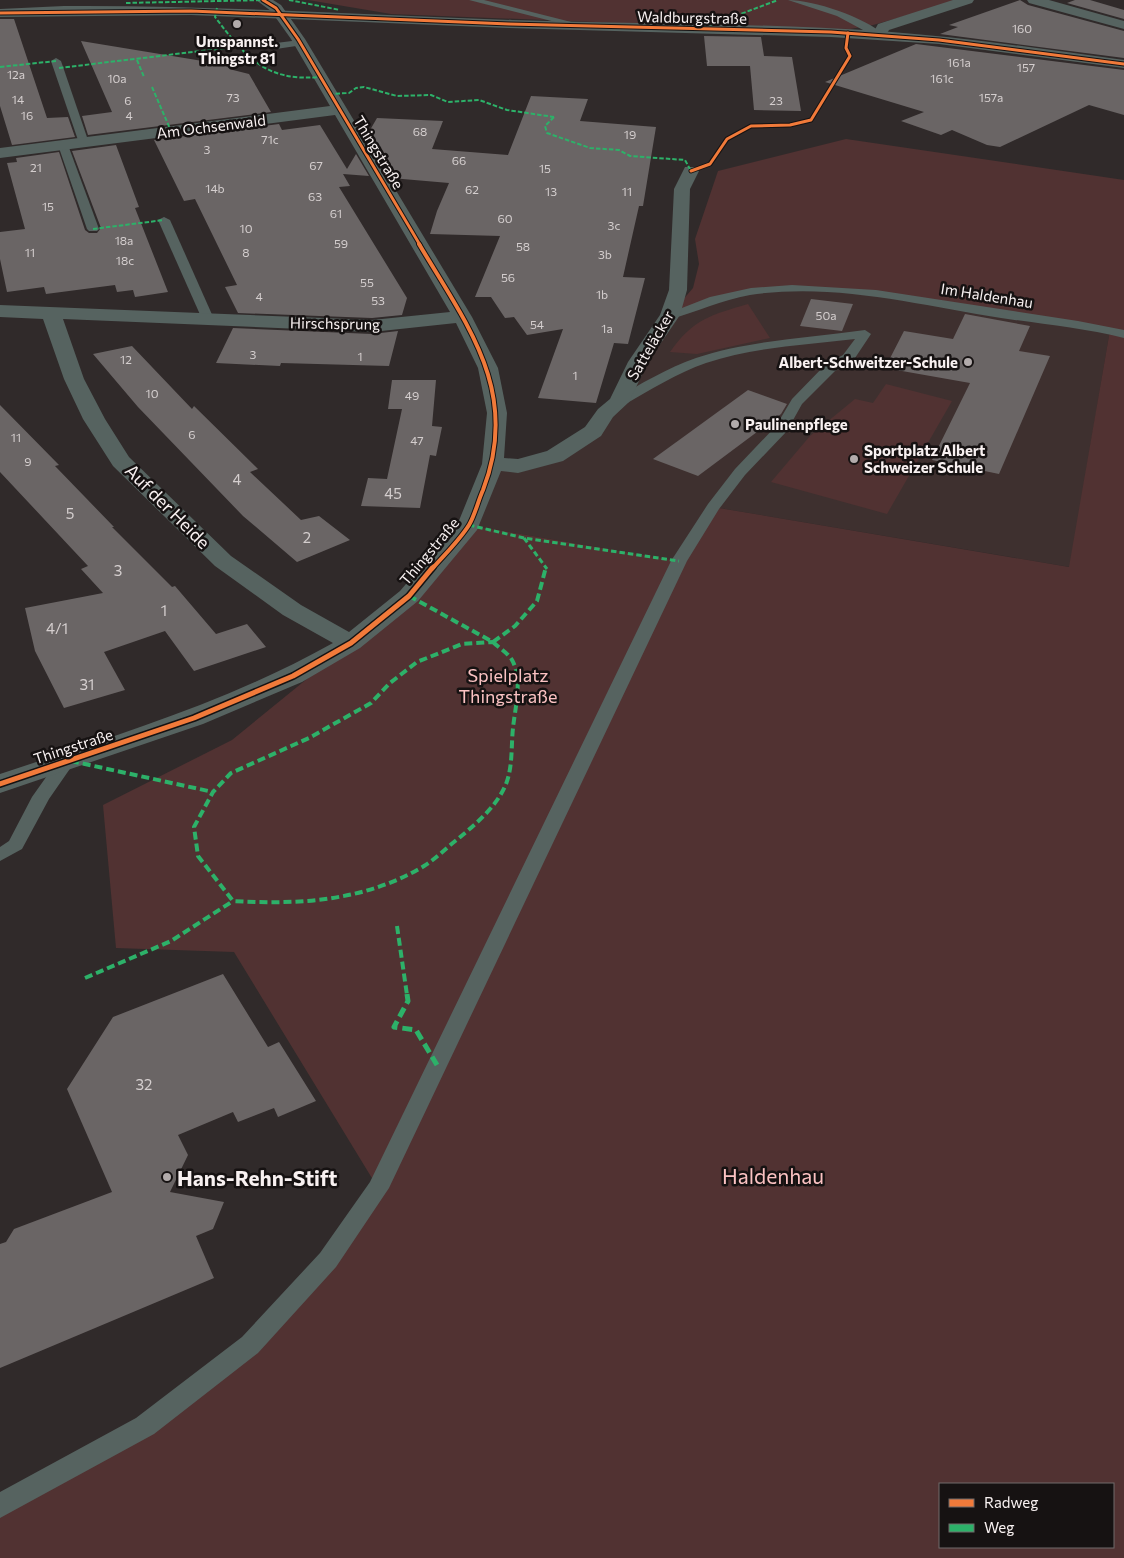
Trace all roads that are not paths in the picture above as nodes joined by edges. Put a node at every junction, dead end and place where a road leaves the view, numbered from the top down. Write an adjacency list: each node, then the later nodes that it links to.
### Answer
1 (263, 0): 6 (street)
2 (473, 0): 9 (lane)
3 (792, 0): 10 (lane)
4 (967, 0): 10 (street)
5 (1034, 0): 8 (street)
6 (279, 12): 7 (street, Waldburgstraße); 9 (street, Waldburgstraße); 11 (street, Thingstraße)
7 (0, 13)
8 (1124, 25)
9 (587, 26): 10 (street, Waldburgstraße)
10 (879, 35): 14 (street, Waldburgstraße)
11 (300, 43): 12 (lane); 15 (street, Thingstraße)
12 (276, 46)
13 (56, 61): 16 (lane)
14 (1124, 64)
15 (339, 110): 16 (street, Am Ochsenwald); 24 (street, Thingstraße)
16 (84, 143): 17 (street, Am Ochsenwald)
17 (63, 145): 18 (street, Am Ochsenwald); 21 (lane)
18 (0, 153)
19 (692, 171): 25 (street, Satteläcker)
20 (164, 220): 26 (lane)
21 (93, 229)
22 (0, 311): 23 (street, Hirschsprung)
23 (51, 313): 26 (street, Hirschsprung); 30 (street, Auf der Heide)
24 (462, 316): 26 (street, Hirschsprung); 29 (street, Thingstraße)
25 (670, 316): 27 (lane, Im Haldenhau); 28 (street, Satteläcker)
26 (208, 319)
27 (1124, 334)
28 (619, 402): 29 (street, Satteläcker); 34 (lane)
29 (493, 464): 30 (street, Thingstraße)
30 (351, 643): 31 (street, Thingstraße)
31 (67, 760): 32 (street, Thingstraße); 33 (lane)
32 (0, 784)
33 (0, 855)
34 (0, 1506)

